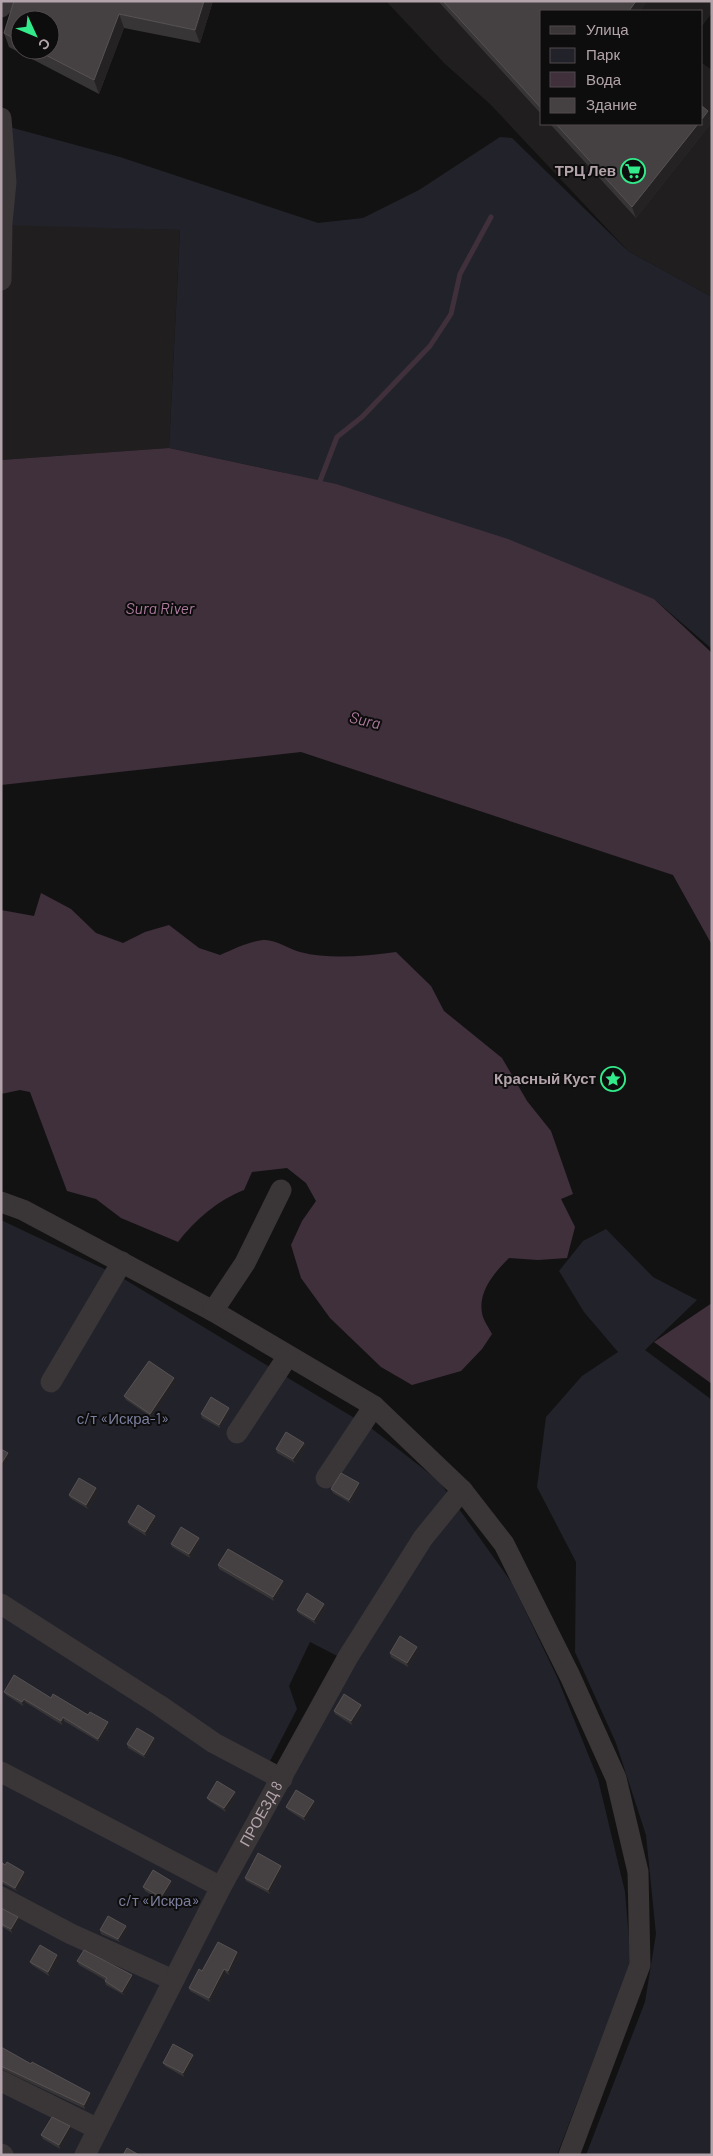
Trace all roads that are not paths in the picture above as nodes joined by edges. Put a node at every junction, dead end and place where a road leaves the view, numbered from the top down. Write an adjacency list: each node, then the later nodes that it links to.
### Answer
1 (5, 1): 2 (street)
2 (1, 7)
3 (1, 118): 4 (street)
4 (1, 280)
5 (281, 1190): 8 (street)
6 (1, 1202): 7 (street)
7 (122, 1262): 8 (street); 10 (street)
8 (213, 1311): 9 (street)
9 (288, 1356): 11 (street); 12 (street)
10 (51, 1382)
11 (374, 1406): 13 (street); 14 (street)
12 (237, 1433)
13 (326, 1478)
14 (462, 1490): 17 (street, ПРОЕЗД 8); 24 (street)
15 (1, 1604): 17 (street)
16 (1, 1772): 18 (street)
17 (282, 1779): 18 (street, ПРОЕЗД 8)
18 (221, 1887): 20 (street, ПРОЕЗД 8)
19 (1, 1897): 20 (street)
20 (173, 1980): 22 (street, ПРОЕЗД 8)
21 (1, 2081): 22 (street)
22 (98, 2130): 23 (street, ПРОЕЗД 8)
23 (85, 2155)
24 (569, 2155)

